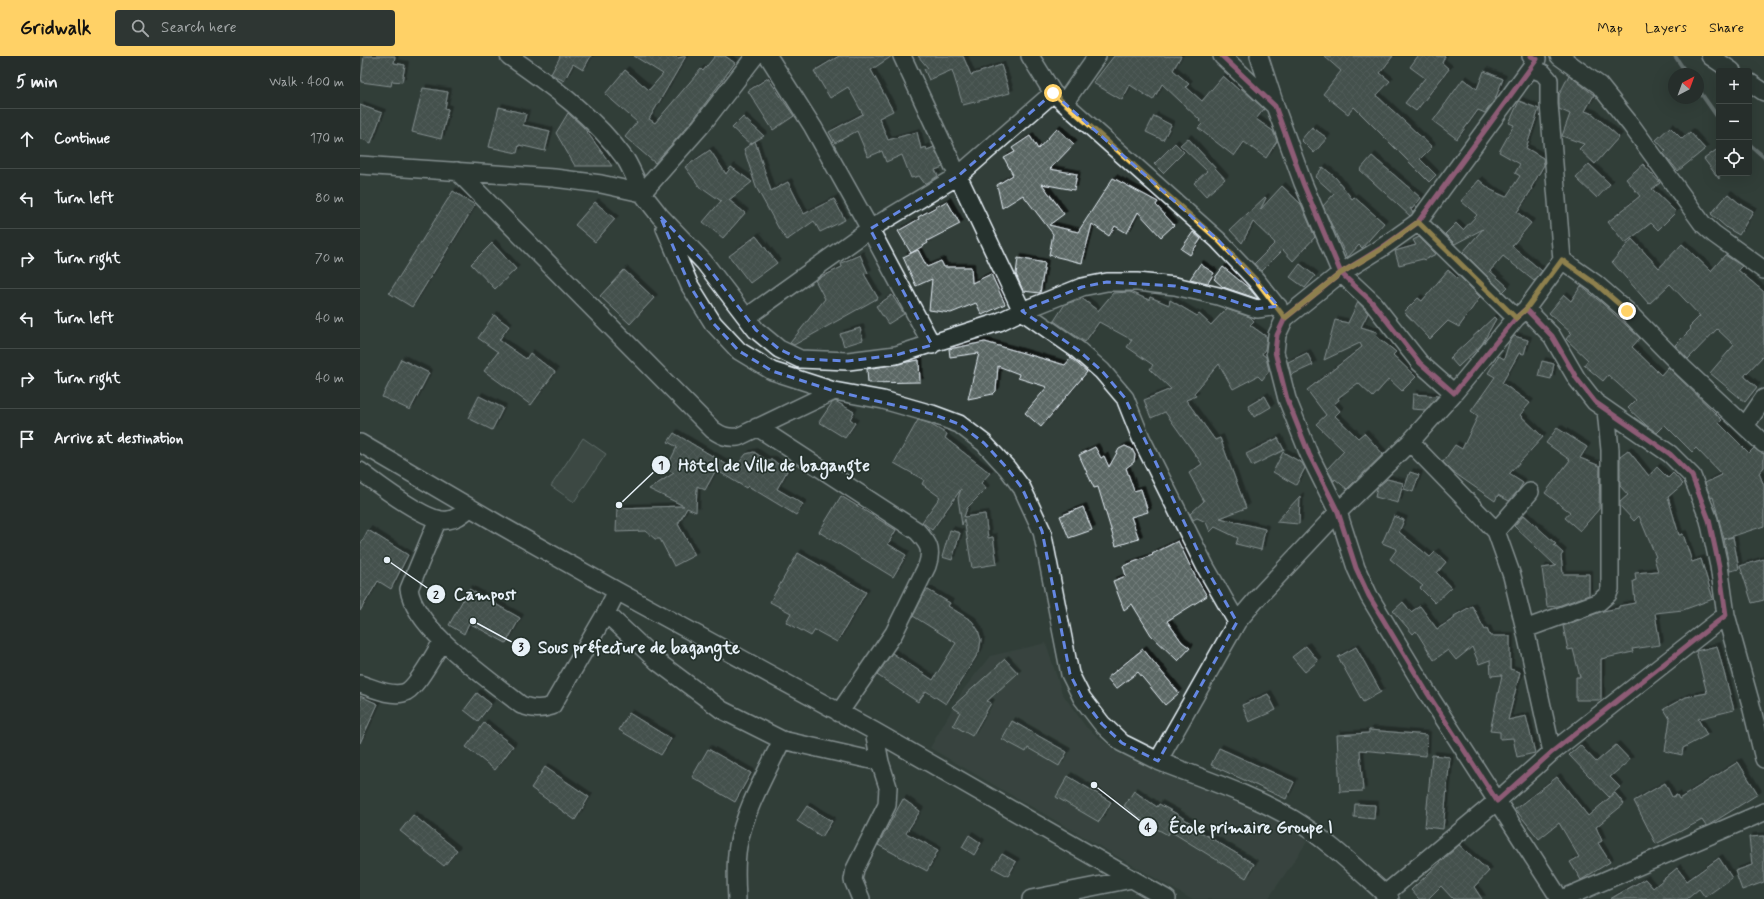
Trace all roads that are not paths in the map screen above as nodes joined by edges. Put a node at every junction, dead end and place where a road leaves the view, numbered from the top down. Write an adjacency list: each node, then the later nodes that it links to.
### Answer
1 (509, 56): 20 (street)
2 (755, 56): 20 (street)
3 (768, 56): 23 (street)
4 (902, 56): 19 (street)
5 (1030, 56): 15 (street)
6 (1097, 56): 15 (street)
7 (1222, 56): 16 (street)
8 (1259, 56): 16 (street)
9 (1559, 56): 25 (street)
10 (1710, 56): 12 (street)
11 (1536, 59): 22 (street); 24 (street)
12 (1728, 68)
13 (1752, 84): 14 (street)
14 (1764, 92)
15 (1059, 98): 19 (street); 28 (street)
16 (1275, 106): 26 (street)
17 (360, 165): 18 (street)
18 (457, 171): 20 (street); 37 (street)
19 (958, 176): 23 (street); 27 (street)
20 (642, 193): 21 (street)
21 (660, 216): 30 (street); 32 (street)
22 (1418, 222): 26 (street); 29 (street)
23 (870, 229): 30 (street); 31 (street)
24 (1562, 260): 29 (street); 36 (street)
25 (1764, 270)
26 (1341, 273): 28 (street); 33 (street)
27 (1022, 311): 28 (street); 31 (street); 52 (street)
28 (1281, 312): 46 (street)
29 (1521, 314): 33 (street); 35 (street)
30 (747, 317): 31 (street)
31 (932, 345)
32 (834, 391): 37 (street); 62 (street)
33 (1454, 393): 38 (street)
34 (1764, 398): 36 (street)
35 (1606, 410): 51 (street); 53 (street)
36 (1745, 426): 40 (street)
37 (757, 427): 56 (street)
38 (1410, 442): 46 (street); 48 (street)
39 (360, 443): 42 (street)
40 (1764, 444)
41 (360, 471): 44 (street)
42 (410, 474): 44 (street); 45 (street)
43 (1530, 492): 48 (street)
44 (399, 498): 47 (street)
45 (470, 508): 47 (street); 49 (street)
46 (1338, 512): 52 (street); 63 (street)
47 (438, 519): 54 (street)
48 (1496, 531): 53 (street)
49 (616, 591): 50 (street); 56 (street)
50 (606, 614): 54 (street); 58 (street)
51 (1726, 615): 59 (street); 60 (street)
52 (1237, 622): 62 (street)
53 (1525, 629): 59 (street)
54 (442, 642): 55 (street)
55 (360, 684)
56 (839, 713): 57 (street)
57 (874, 731): 61 (street); 65 (street)
58 (782, 740): 61 (street); 67 (street)
59 (1552, 752): 63 (street)
60 (1764, 759)
61 (880, 762): 68 (street)
62 (1158, 762): 66 (street)
63 (1497, 802): 66 (street); 71 (street)
64 (1764, 812): 71 (street)
65 (1132, 879): 69 (street); 70 (street)
66 (1388, 896)
67 (737, 899)
68 (861, 899)
69 (1031, 899)
70 (1168, 899)
71 (1561, 899)

